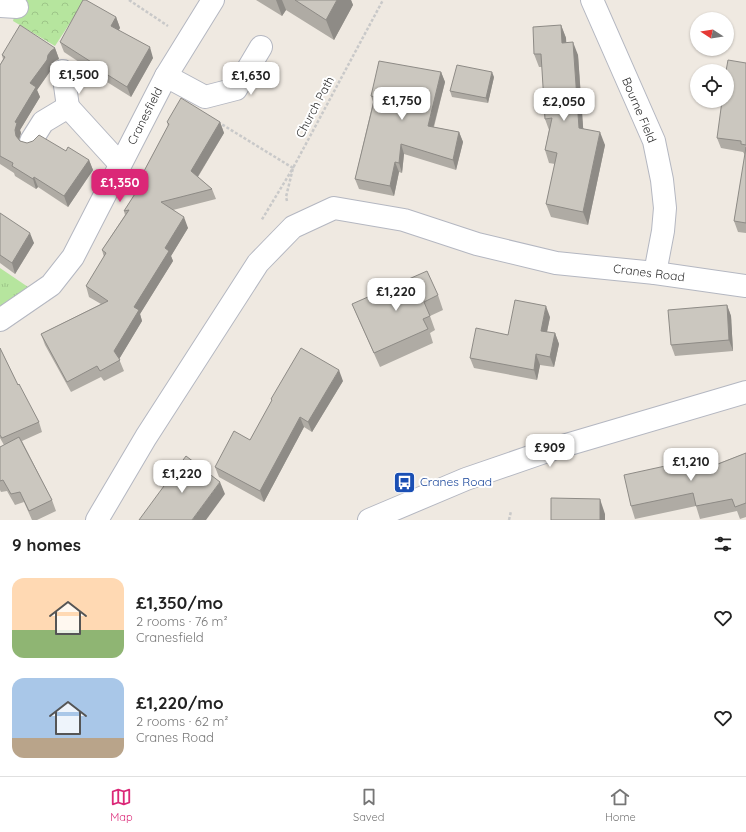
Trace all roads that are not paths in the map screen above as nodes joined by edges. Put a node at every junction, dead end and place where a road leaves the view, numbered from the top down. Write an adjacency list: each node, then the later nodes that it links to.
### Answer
1 (213, 0): 5 (street, Cranesfield)
2 (592, 0): 9 (street, Bourne Field)
3 (261, 47): 5 (street)
4 (63, 71): 6 (street)
5 (166, 76): 8 (street, Cranesfield)
6 (68, 107): 7 (street); 8 (street)
7 (33, 129)
8 (120, 164): 11 (street, Cranesfield)
9 (655, 273): 10 (street, Cranes Road); 14 (street, Cranes Road)
10 (746, 286)
11 (0, 320)
12 (746, 392): 13 (street)
13 (396, 514): 15 (street)
14 (97, 520)
15 (369, 520)

